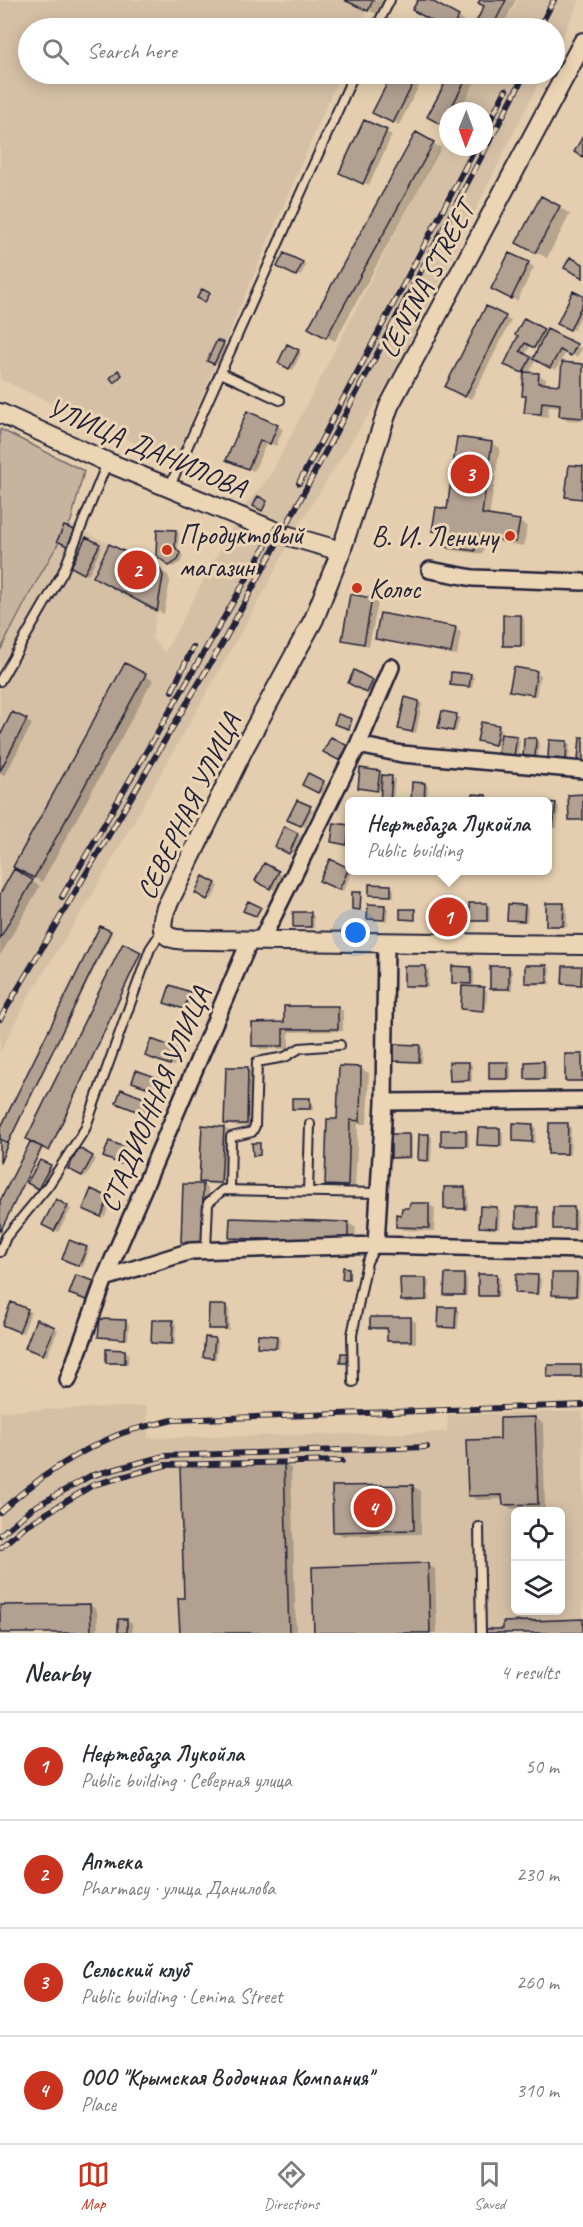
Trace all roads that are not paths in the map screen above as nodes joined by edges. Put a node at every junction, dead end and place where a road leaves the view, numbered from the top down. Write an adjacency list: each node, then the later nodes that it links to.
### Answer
1 (390, 0): 2 (lane)
2 (381, 18)
3 (583, 42): 4 (street, LENINA STREET)
4 (565, 76)
5 (350, 84): 7 (lane)
6 (561, 84): 12 (street, LENINA STREET)
7 (221, 373): 8 (lane); 11 (lane)
8 (280, 400)
9 (0, 413): 10 (street, УЛИЦА ДАНИЛОВА)
10 (107, 462): 11 (street, УЛИЦА ДАНИЛОВА); 16 (lane)
11 (171, 487): 12 (street, УЛИЦА ДАНИЛОВА)
12 (341, 551): 19 (street, СЕВЕРНАЯ УЛИЦА)
13 (430, 570): 14 (street)
14 (583, 582)
15 (391, 667): 17 (street, СТАДИОННАЯ УЛИЦА)
16 (0, 681)
17 (358, 745): 18 (street); 20 (street, СТАДИОННАЯ УЛИЦА)
18 (583, 770)
19 (162, 930): 20 (street, СЕВЕРНАЯ УЛИЦА); 33 (lane)
20 (256, 941): 21 (street, СЕВЕРНАЯ УЛИЦА); 34 (street, СТАДИОННАЯ УЛИЦА)
21 (386, 942): 22 (street, СЕВЕРНАЯ УЛИЦА); 25 (street)
22 (583, 945)
23 (340, 1046): 27 (lane)
24 (583, 1100): 25 (street)
25 (384, 1102): 29 (street)
26 (310, 1124): 28 (lane)
27 (230, 1190): 28 (lane); 31 (lane)
28 (308, 1192): 29 (lane)
29 (379, 1194): 30 (street)
30 (376, 1245): 31 (street); 32 (street); 36 (lane)
31 (206, 1250): 34 (street)
32 (583, 1250)
33 (0, 1252)
34 (105, 1278): 35 (street, СТАДИОННАЯ УЛИЦА)
35 (68, 1380)
36 (353, 1382)
37 (479, 1527): 38 (lane)
38 (481, 1633)

